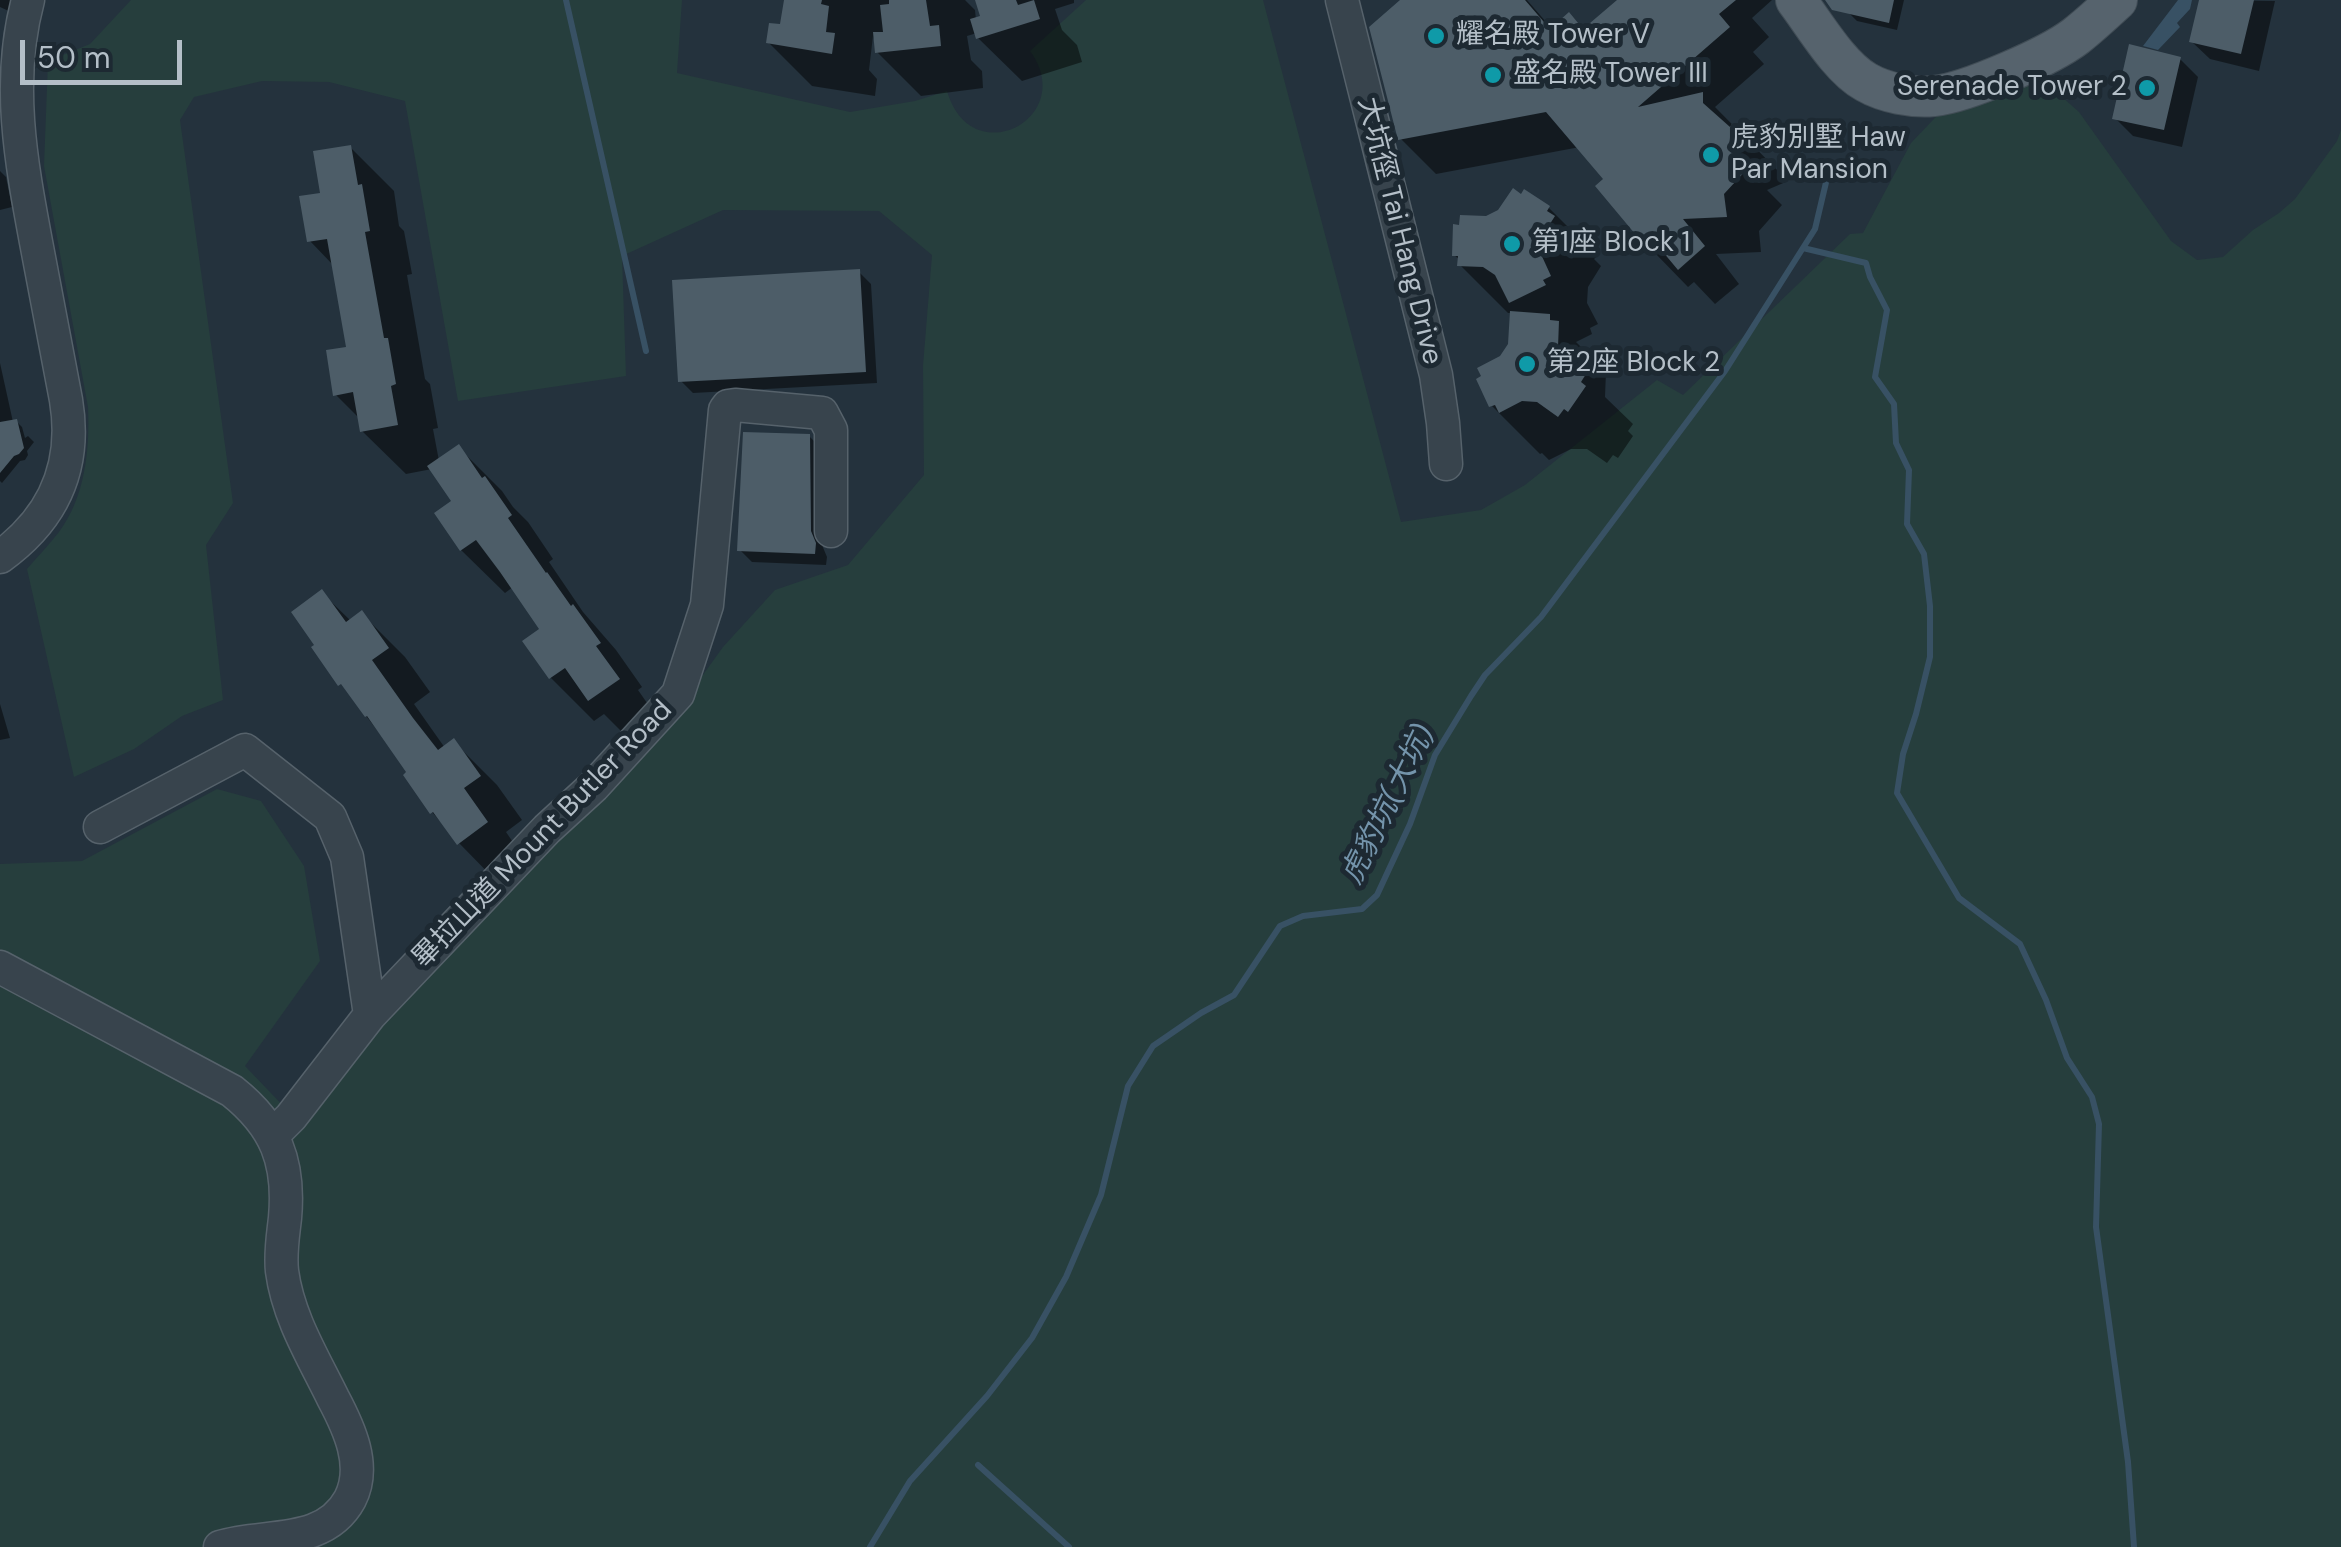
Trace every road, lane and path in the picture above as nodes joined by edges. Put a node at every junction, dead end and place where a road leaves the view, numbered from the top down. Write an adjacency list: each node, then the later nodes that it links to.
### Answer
1 (28, 0): 7 (street)
2 (1342, 0): 5 (street, 大坑徑 Tai Hang Drive)
3 (1796, 0): 4 (main road)
4 (2117, 0)
5 (1446, 464)
6 (831, 532): 10 (street, 畢拉山道 Mount Butler Road)
7 (0, 556)
8 (100, 826): 10 (street)
9 (0, 967): 11 (street)
10 (370, 1015): 11 (street, 畢拉山道 Mount Butler Road)
11 (273, 1136): 12 (street)
12 (220, 1547)

